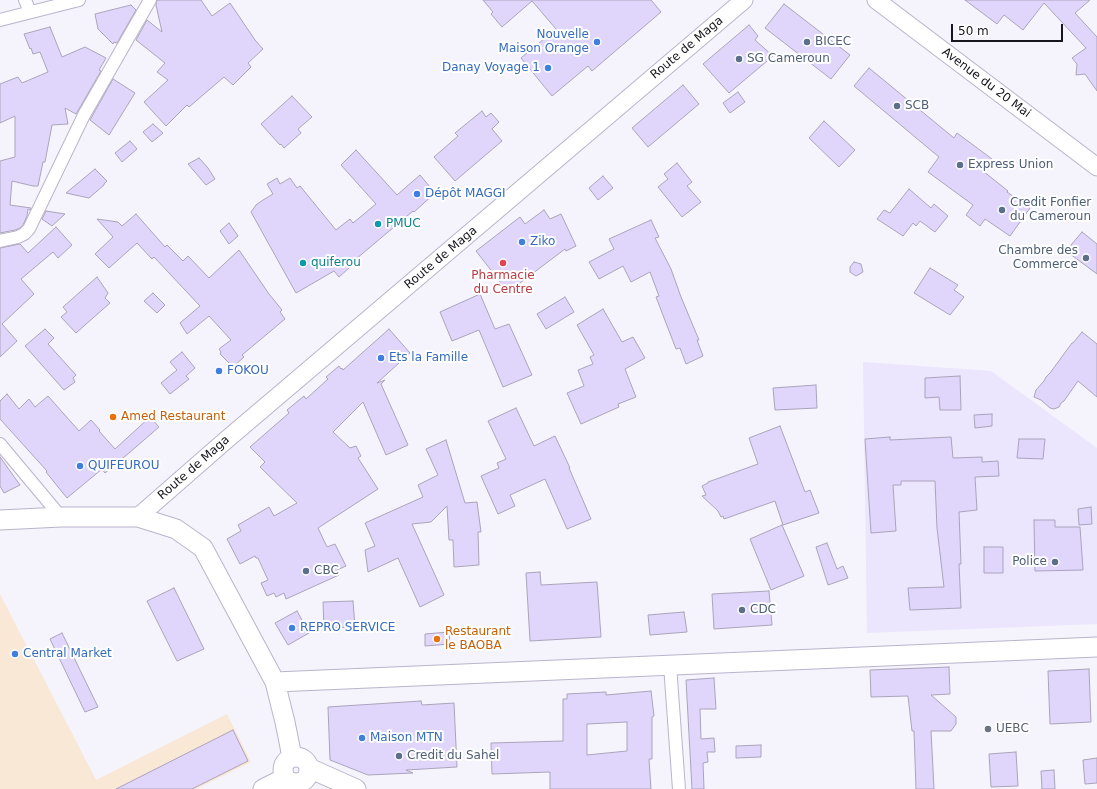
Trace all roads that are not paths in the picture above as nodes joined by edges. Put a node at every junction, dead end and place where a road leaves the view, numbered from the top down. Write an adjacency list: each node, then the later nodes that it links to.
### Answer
1 (25, 0): 6 (street)
2 (79, 0): 6 (street)
3 (150, 0): 9 (street)
4 (744, 0): 12 (main road, Route de Maga)
5 (876, 0): 8 (main road, Avenue du 20 Mai)
6 (30, 12): 7 (street)
7 (0, 20)
8 (1097, 167)
9 (0, 241)
10 (0, 444): 11 (street)
11 (61, 517): 12 (main road); 13 (main road)
12 (138, 517): 16 (main road)
13 (0, 520)
14 (1097, 647): 15 (main road)
15 (670, 665): 16 (main road); 22 (street)
16 (275, 682): 17 (main road)
17 (292, 757): 18 (main road); 19 (main road)
18 (309, 768): 19 (main road); 21 (main road)
19 (285, 778): 20 (main road)
20 (262, 789)
21 (356, 789)
22 (679, 789)

